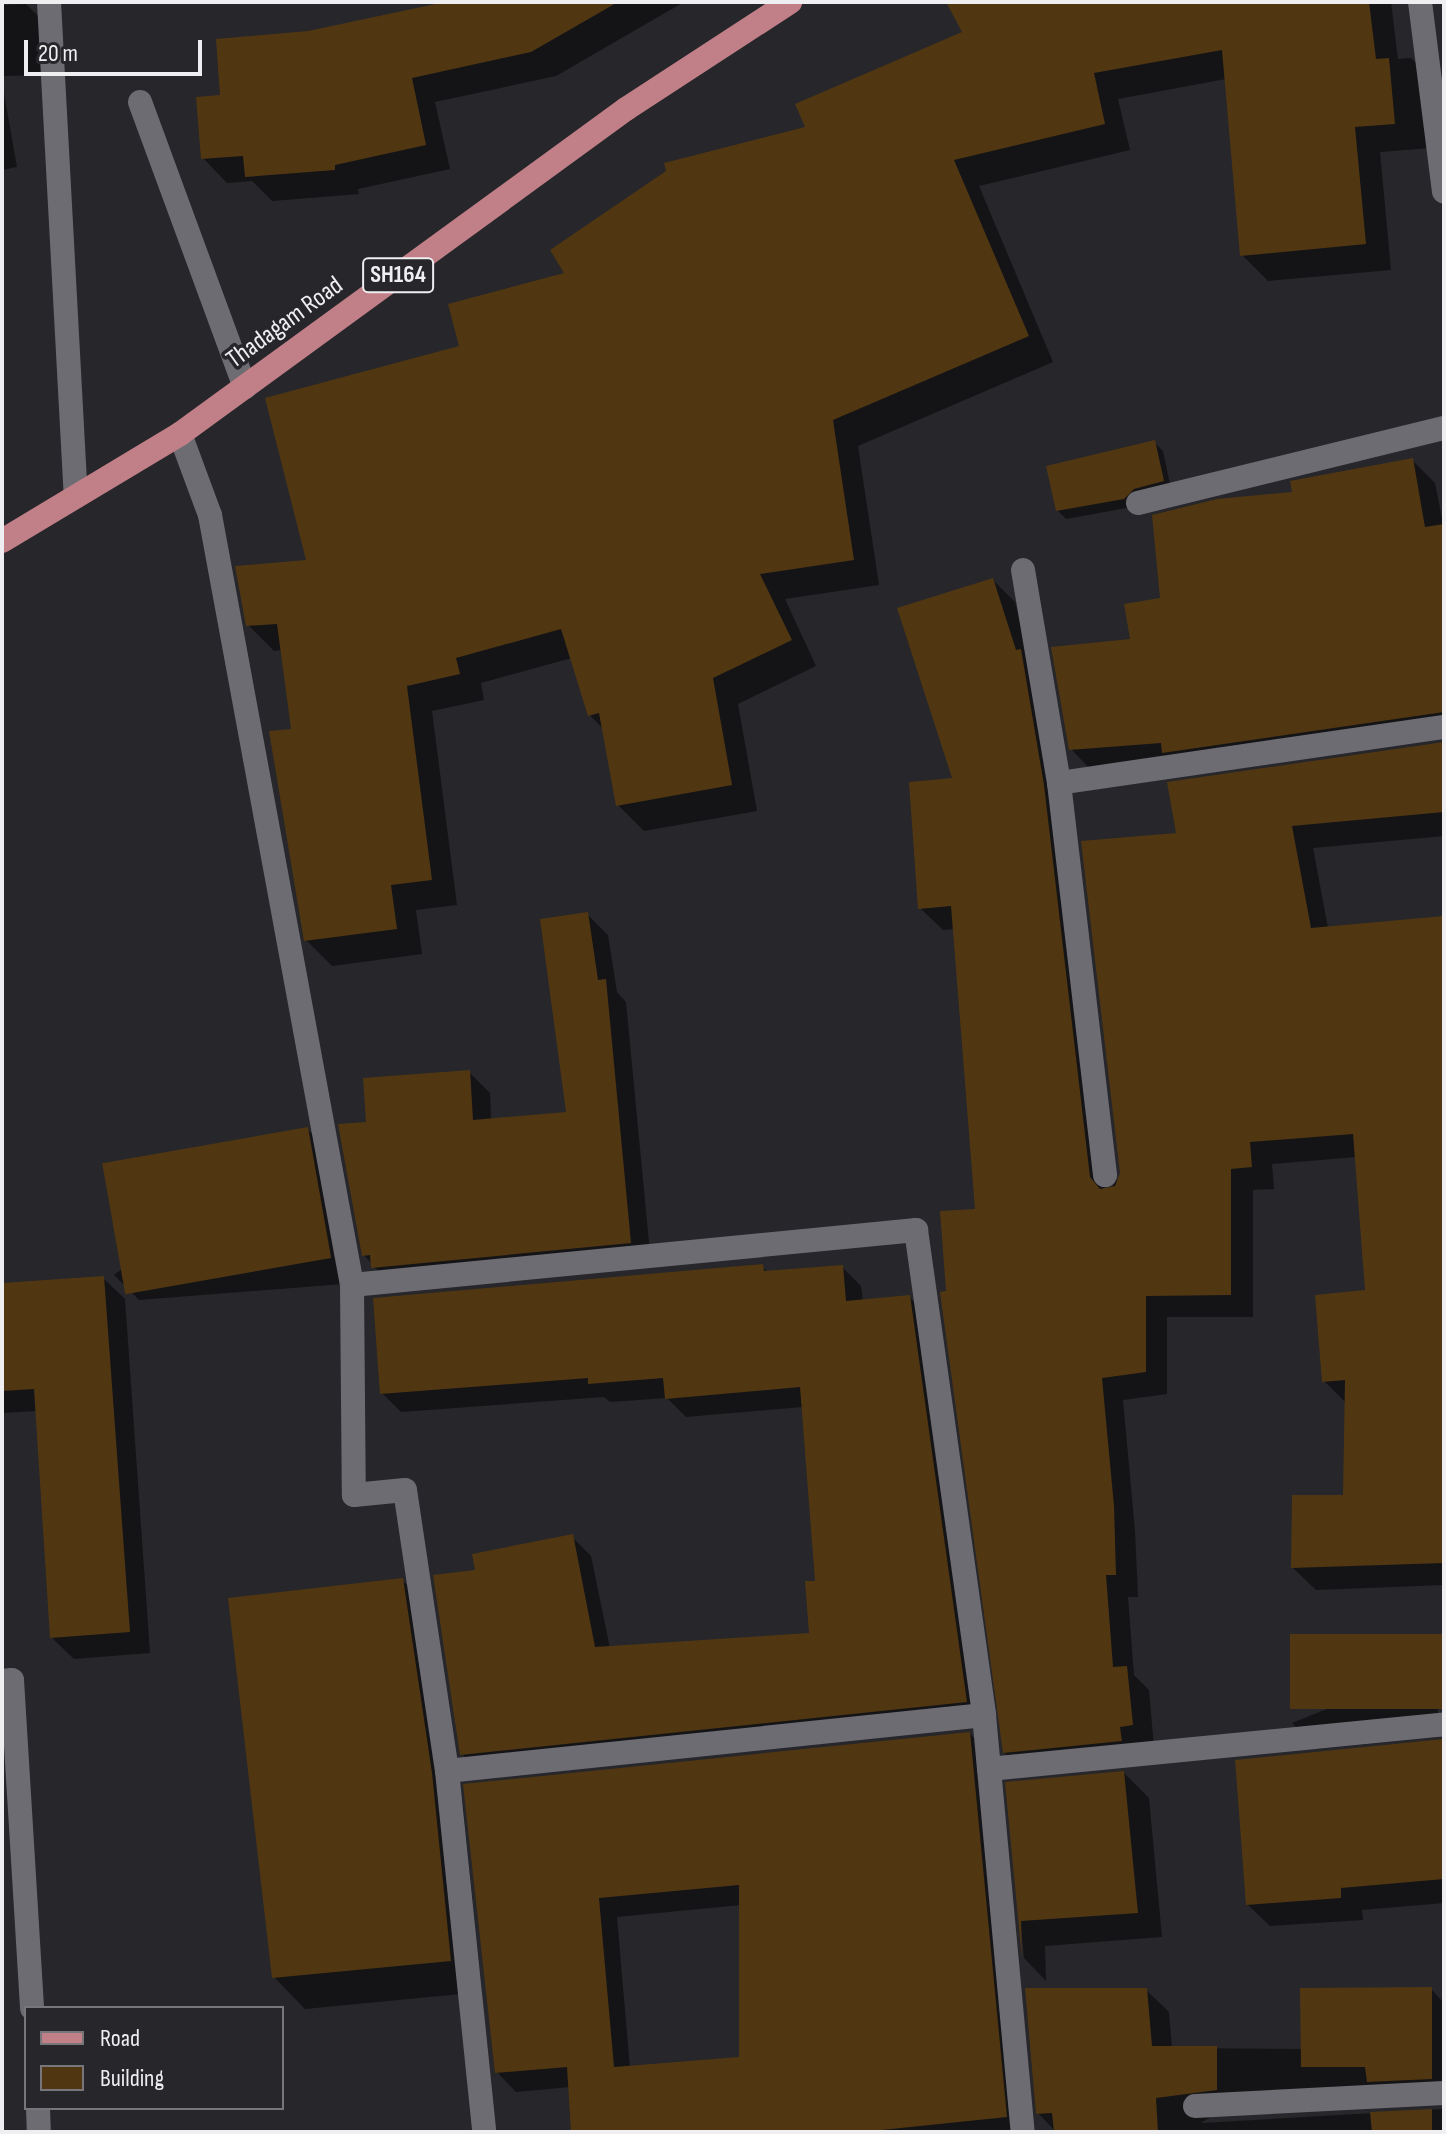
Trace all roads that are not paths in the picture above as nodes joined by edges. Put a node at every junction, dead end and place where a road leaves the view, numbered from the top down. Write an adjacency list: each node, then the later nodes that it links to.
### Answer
1 (49, 2): 9 (street)
2 (790, 2): 6 (main road, Thadagam Road / SH164)
3 (1420, 2): 5 (street)
4 (140, 102): 6 (street)
5 (1444, 191)
6 (245, 387): 8 (main road, Thadagam Road / SH164)
7 (1444, 428): 10 (street)
8 (180, 434): 9 (main road, Thadagam Road / SH164); 16 (street)
9 (76, 496): 11 (main road, Thadagam Road / SH164)
10 (1138, 503)
11 (2, 541)
12 (1023, 570): 14 (street)
13 (1444, 727): 14 (street)
14 (1059, 783): 15 (street)
15 (1105, 1175)
16 (352, 1285): 18 (street); 21 (street)
17 (2, 1681): 22 (street)
18 (984, 1715): 20 (street); 21 (street)
19 (1444, 1724): 20 (street)
20 (989, 1769): 28 (street)
21 (447, 1771): 27 (street)
22 (32, 2006)
23 (1444, 2093): 24 (street)
24 (1195, 2106)
25 (38, 2110): 26 (street)
26 (39, 2132)
27 (484, 2132)
28 (1023, 2132)

